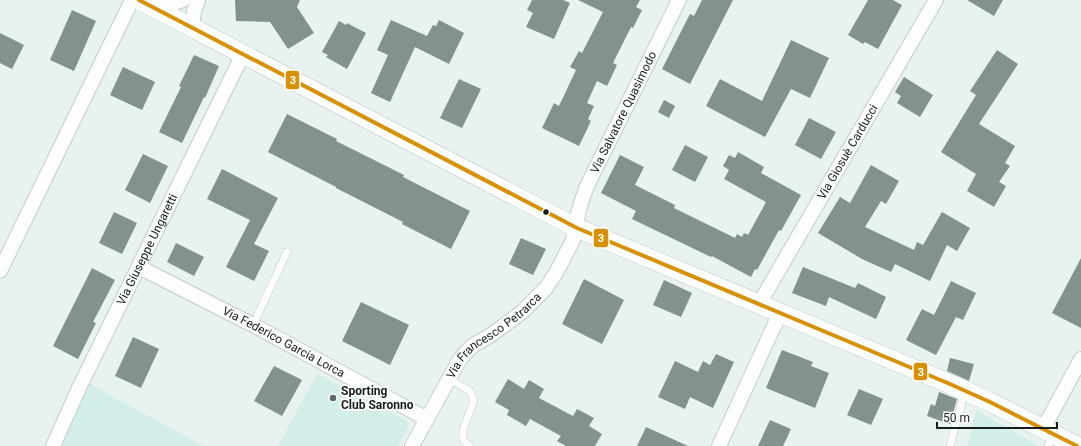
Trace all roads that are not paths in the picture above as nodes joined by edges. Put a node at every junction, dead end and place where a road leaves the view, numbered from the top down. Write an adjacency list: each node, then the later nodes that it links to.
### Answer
1 (132, 0): 13 (street)
2 (140, 0): 7 (street)
3 (184, 0): 7 (street)
4 (198, 0): 8 (street)
5 (679, 0): 10 (street, Via Salvatore Quasimodo)
6 (936, 0): 14 (street, Via Giosuè Carducci)
7 (157, 9): 8 (street)
8 (192, 27): 9 (street)
9 (243, 54): 10 (street); 12 (street, Via Giuseppe Ungaretti)
10 (577, 228): 14 (street); 18 (street, Via Francesco Petrarca)
11 (287, 252): 16 (lane)
12 (139, 267): 16 (street, Via Federico Garcia Lorca); 22 (street, Via Giuseppe Ungaretti)
13 (0, 271)
14 (759, 304): 15 (street)
15 (780, 313): 19 (street); 25 (street)
16 (253, 325): 20 (street, Via Federico Garcia Lorca)
17 (1081, 359): 21 (street)
18 (449, 378): 20 (street, Via Francesco Petrarca); 24 (lane)
19 (966, 391): 21 (street); 26 (lane)
20 (427, 419): 23 (street, Via Francesco Petrarca)
21 (1048, 436): 27 (street)
22 (52, 446)
23 (412, 446)
24 (469, 446)
25 (719, 446)
26 (950, 446)
27 (1077, 446)

